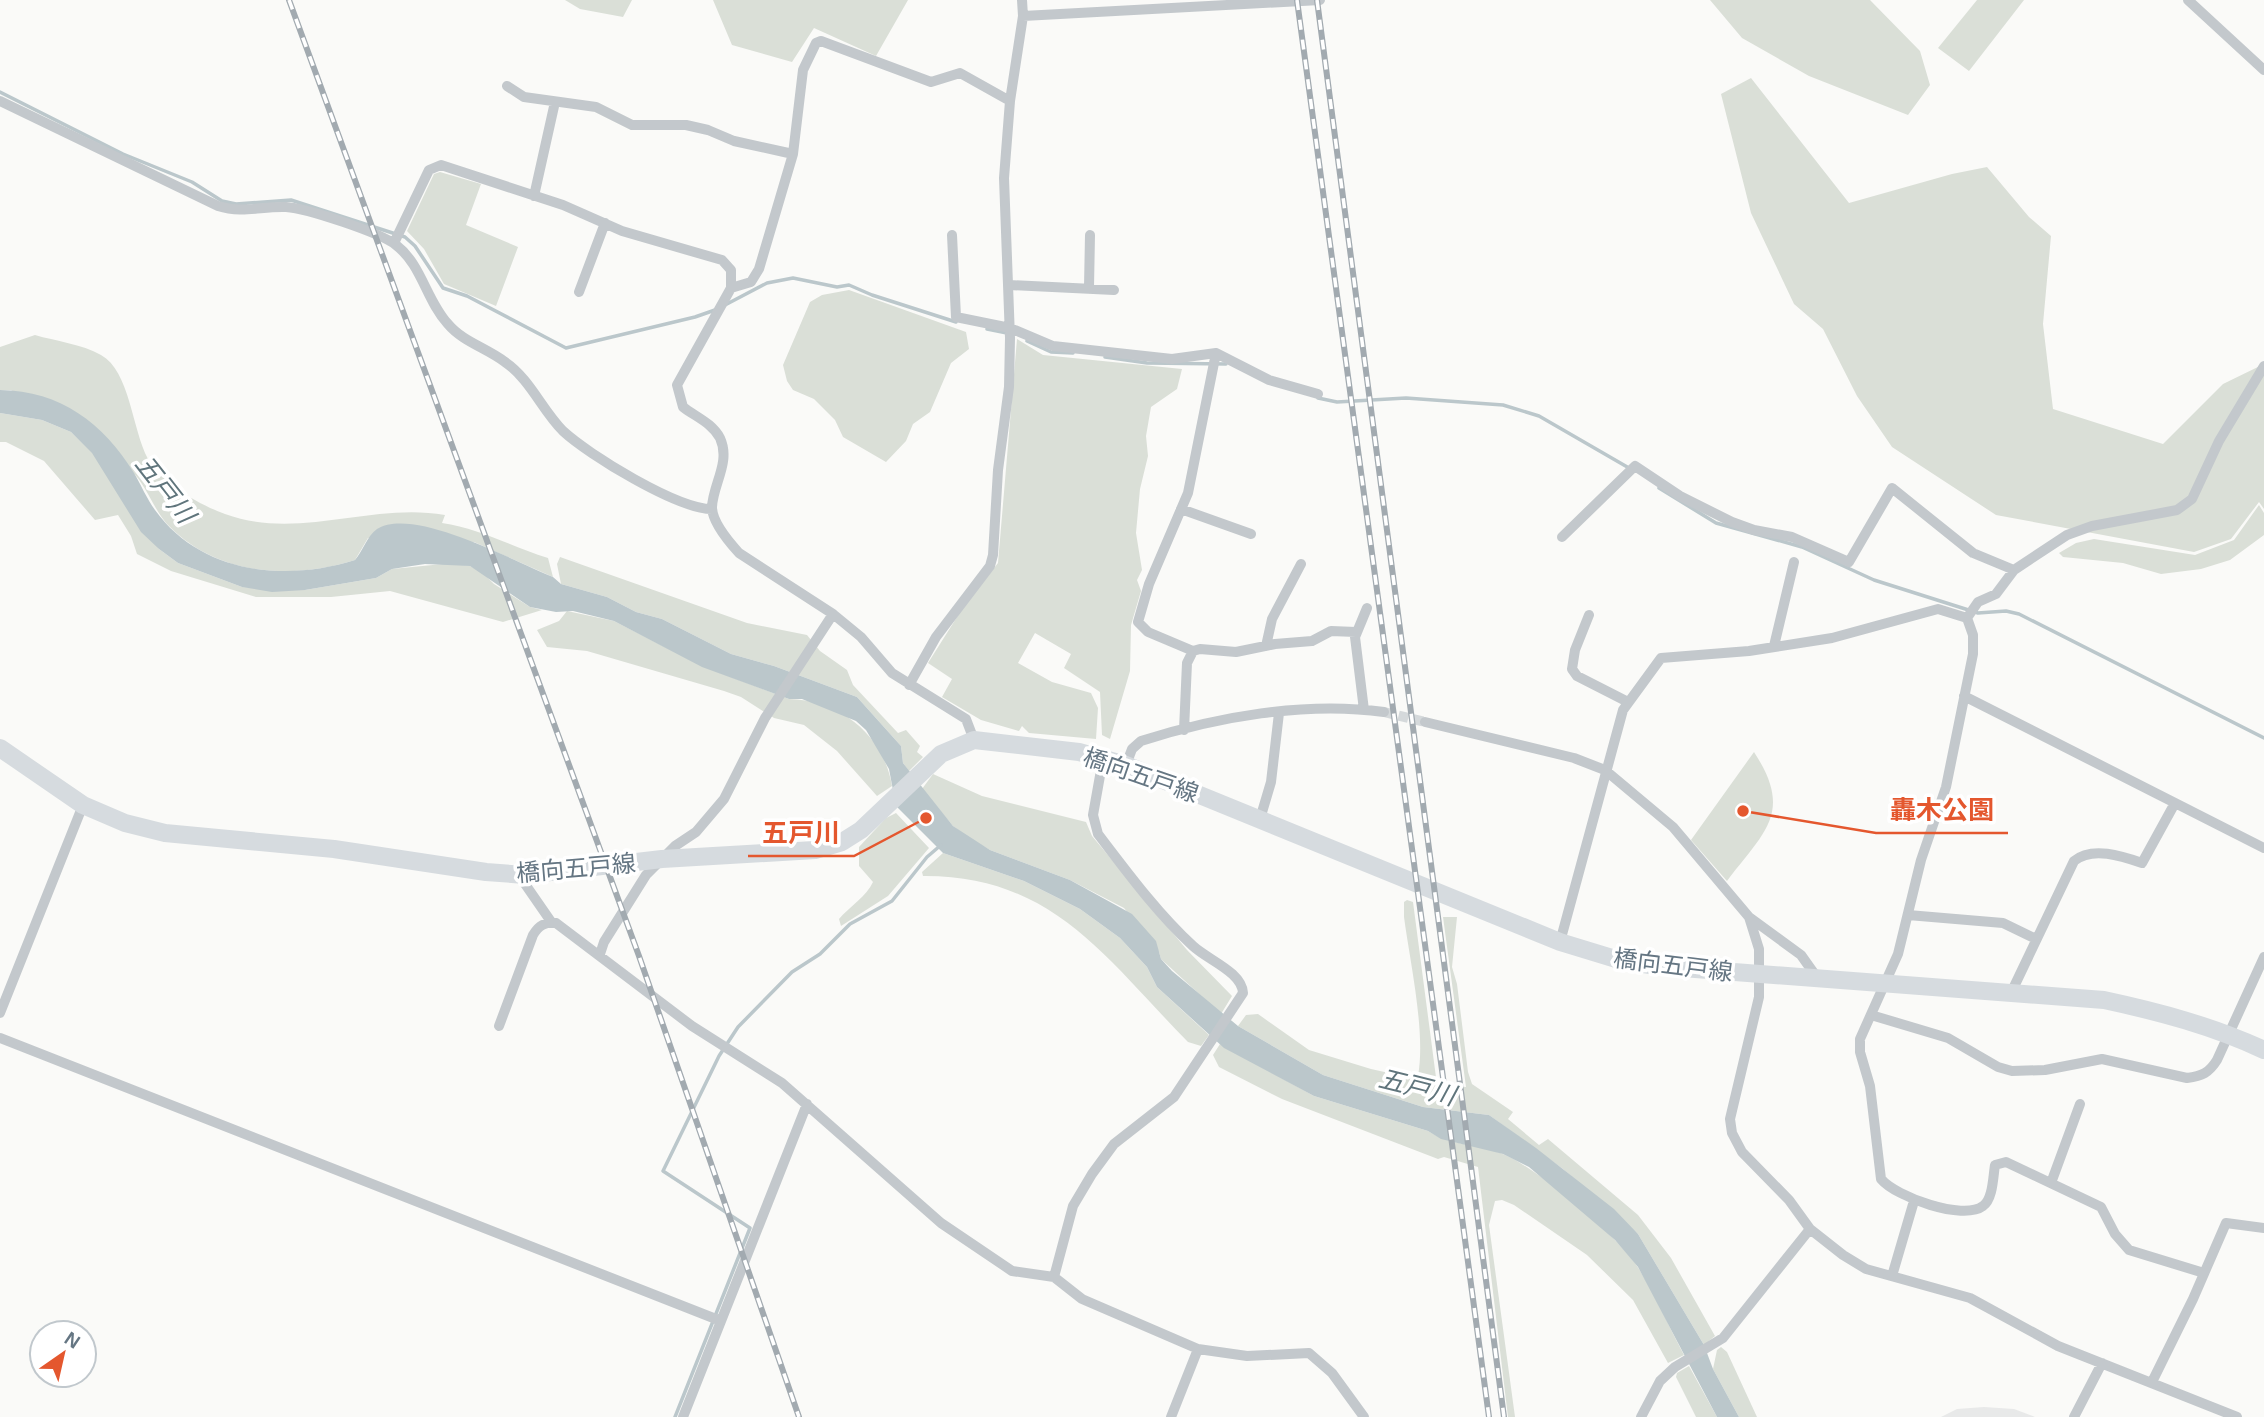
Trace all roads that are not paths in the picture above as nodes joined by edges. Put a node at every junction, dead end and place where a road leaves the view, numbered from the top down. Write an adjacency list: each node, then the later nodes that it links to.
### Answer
1 (1021, 0): 4 (street)
2 (1320, 0): 4 (street)
3 (2188, 0): 5 (street)
4 (1023, 16): 8 (street)
5 (2264, 70)
6 (507, 86): 9 (street)
7 (0, 101): 15 (street)
8 (1010, 101): 10 (street); 16 (street)
9 (555, 102): 10 (street); 11 (street)
10 (793, 154): 18 (street)
11 (534, 197): 12 (street); 15 (street)
12 (604, 223): 18 (street); 20 (street)
13 (952, 234): 21 (street)
14 (1090, 235): 17 (street)
15 (394, 243): 25 (street)
16 (1009, 285): 17 (street); 21 (street)
17 (1089, 287): 19 (street)
18 (731, 288): 25 (street)
19 (1114, 290)
20 (579, 292)
21 (1010, 328): 22 (street); 40 (street)
22 (1216, 353): 24 (street); 26 (street)
23 (2264, 366): 31 (street)
24 (1318, 394)
25 (712, 509): 33 (street)
26 (1181, 509): 27 (street); 39 (street)
27 (1251, 534)
28 (1562, 537): 31 (street)
29 (1794, 562): 38 (street)
30 (1301, 564): 37 (street)
31 (2014, 570): 35 (street)
32 (1367, 608): 36 (street)
33 (833, 614): 40 (street); 57 (street)
34 (1589, 615): 42 (street)
35 (1967, 618): 38 (street); 41 (street)
36 (1356, 632): 37 (street); 43 (street)
37 (1266, 646): 39 (street)
38 (1774, 646): 42 (street)
39 (1193, 651): 47 (street)
40 (909, 685): 48 (street)
41 (1964, 696): 53 (street); 59 (street)
42 (1628, 702): 52 (street)
43 (1364, 709): 44 (street); 45 (street)
44 (1384, 712)
45 (1279, 713): 47 (street); 55 (street)
46 (1424, 722): 52 (street)
47 (1184, 730): 51 (street)
48 (974, 740): 50 (main road, 橋向五戸線); 57 (main road, 橋向五戸線)
49 (0, 748): 54 (main road, 橋向五戸線)
50 (1103, 759): 51 (main road, 橋向五戸線); 84 (street)
51 (1126, 765): 55 (main road, 橋向五戸線)
52 (1605, 770): 60 (street); 63 (street)
53 (2175, 803): 56 (street); 62 (street)
54 (83, 805): 58 (main road, 橋向五戸線); 70 (street)
55 (1260, 819): 63 (main road, 橋向五戸線)
56 (2264, 848)
57 (662, 859): 58 (main road, 橋向五戸線); 64 (street)
58 (525, 875): 61 (street)
59 (1908, 915): 62 (street); 68 (street)
60 (1749, 917): 66 (street); 67 (street)
61 (552, 923): 64 (street); 72 (street)
62 (2034, 938): 69 (street)
63 (1560, 942): 66 (main road, 橋向五戸線)
64 (600, 954): 76 (street)
65 (2264, 957): 73 (street)
66 (1759, 975): 67 (main road, 橋向五戸線); 81 (street)
67 (1818, 980): 68 (main road, 橋向五戸線)
68 (1886, 985): 69 (main road, 橋向五戸線); 71 (street)
69 (2011, 993): 73 (main road, 橋向五戸線)
70 (0, 1013)
71 (1871, 1015): 73 (street); 79 (street)
72 (499, 1026)
73 (2227, 1033): 75 (main road, 橋向五戸線)
74 (0, 1038): 85 (street)
75 (2264, 1050)
76 (807, 1104): 84 (street); 85 (street)
77 (2080, 1104): 78 (street)
78 (2051, 1183): 79 (street); 82 (street)
79 (1914, 1201): 83 (street)
80 (2264, 1228): 82 (street)
81 (1811, 1229): 83 (street); 92 (street)
82 (2204, 1273): 88 (street)
83 (1892, 1276): 87 (street)
84 (1054, 1277): 86 (street)
85 (721, 1321): 89 (street)
86 (1198, 1349): 90 (street); 91 (street)
87 (2102, 1363): 88 (street); 93 (street)
88 (2152, 1382): 94 (street)
89 (683, 1417)
90 (1171, 1417)
91 (1364, 1417)
92 (1641, 1417)
93 (2074, 1417)
94 (2237, 1417)

